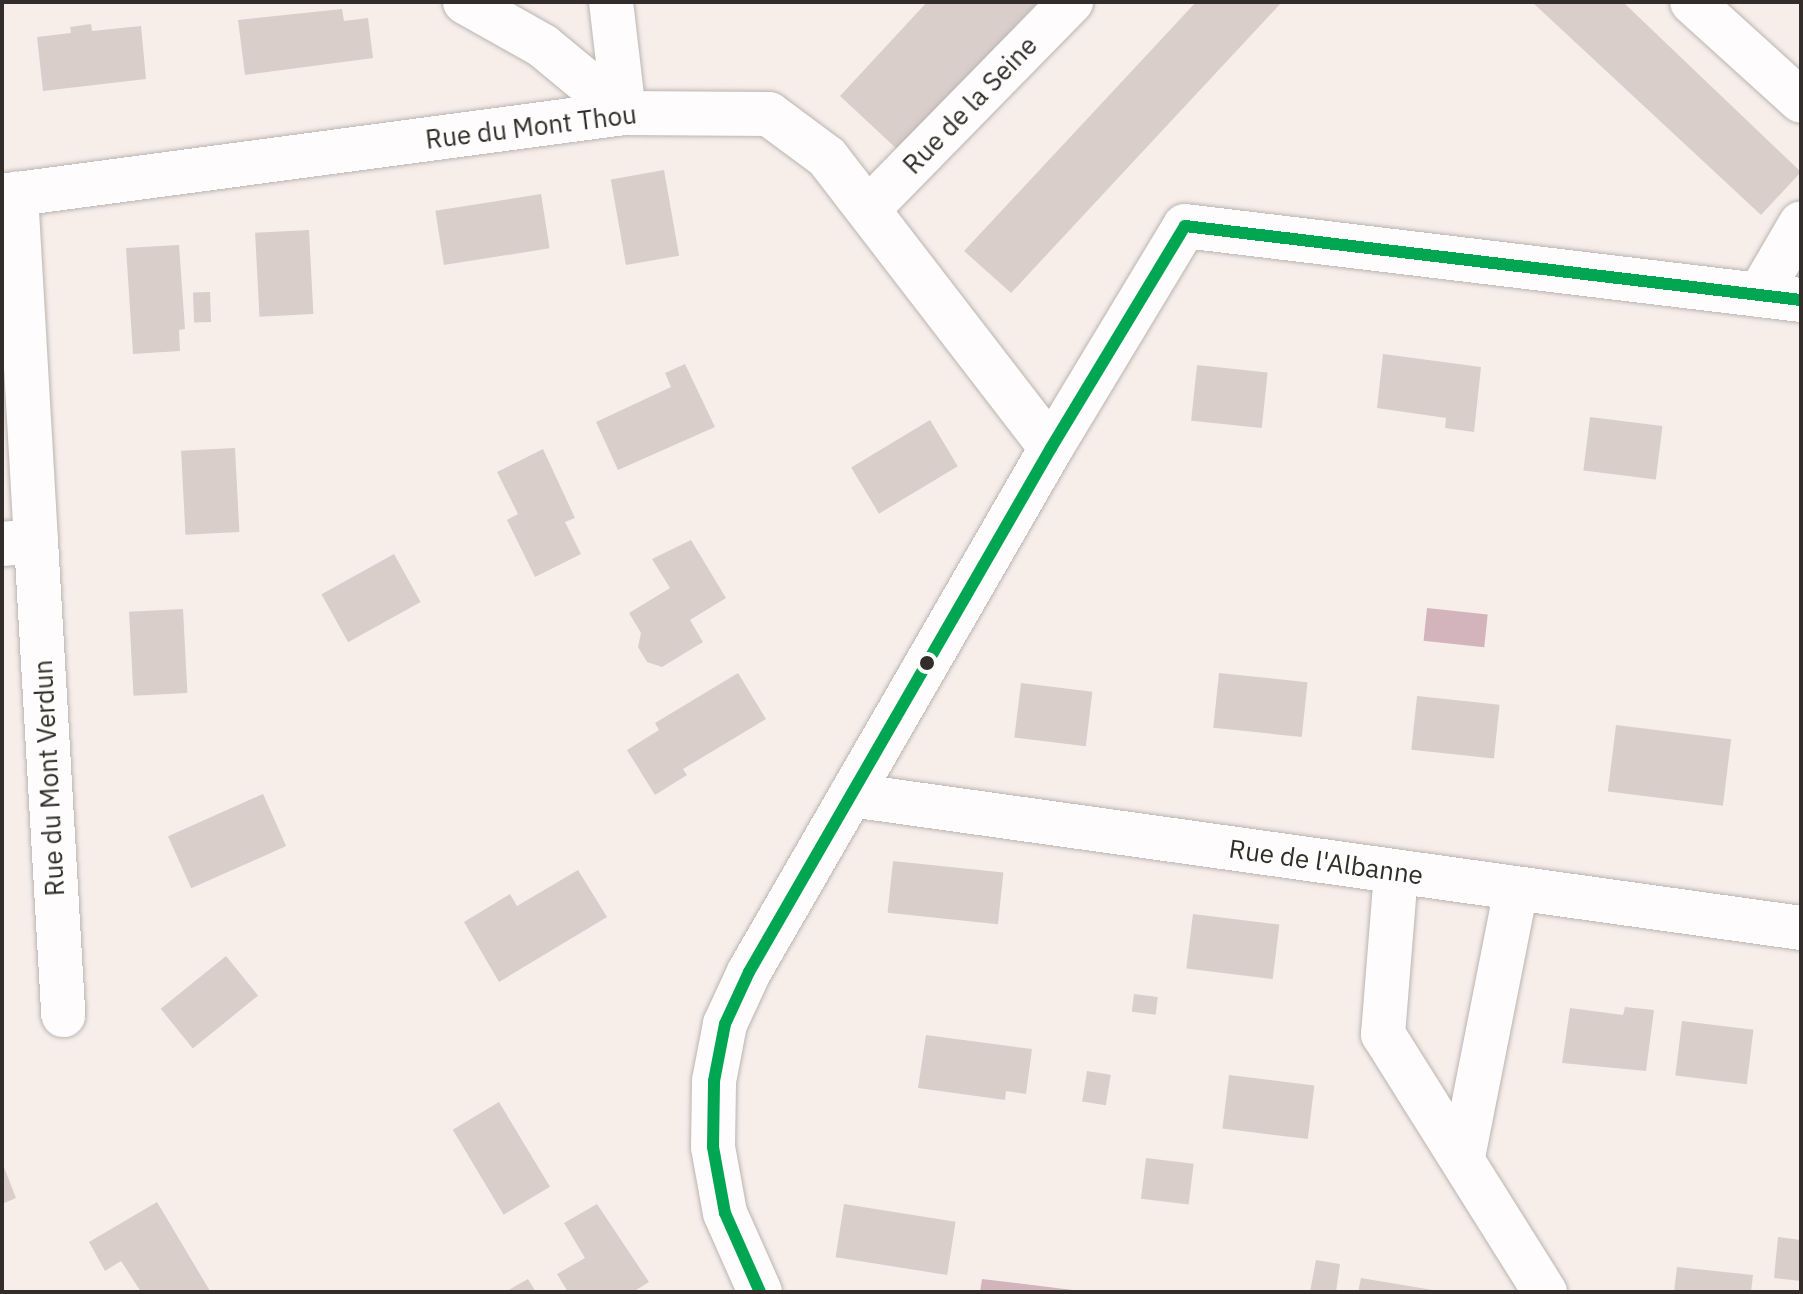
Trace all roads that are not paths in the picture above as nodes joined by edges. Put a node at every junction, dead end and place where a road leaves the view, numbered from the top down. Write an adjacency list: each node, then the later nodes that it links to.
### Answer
1 (465, 2): 6 (street)
2 (611, 2): 6 (street)
3 (1071, 2): 8 (street, Rue de la Seine)
4 (1692, 2): 5 (street)
5 (1801, 101)
6 (624, 113): 7 (street, Rue du Mont Thou); 8 (street, Rue du Mont Thou)
7 (9, 195): 12 (street, Rue du Mont Verdun)
8 (869, 208): 11 (street, Rue du Mont Thou)
9 (1801, 223): 10 (street)
10 (1780, 298): 11 (street)
11 (1051, 448): 13 (street)
12 (19, 543): 17 (street, Rue du Mont Verdun)
13 (851, 795): 14 (street, Rue de l'Albanne); 19 (street)
14 (1396, 873): 15 (street, Rue de l'Albanne); 18 (street)
15 (1516, 889): 16 (street, Rue de l'Albanne); 18 (street)
16 (1801, 928)
17 (63, 1015)
18 (1463, 1157): 20 (street)
19 (760, 1292)
20 (1545, 1292)

